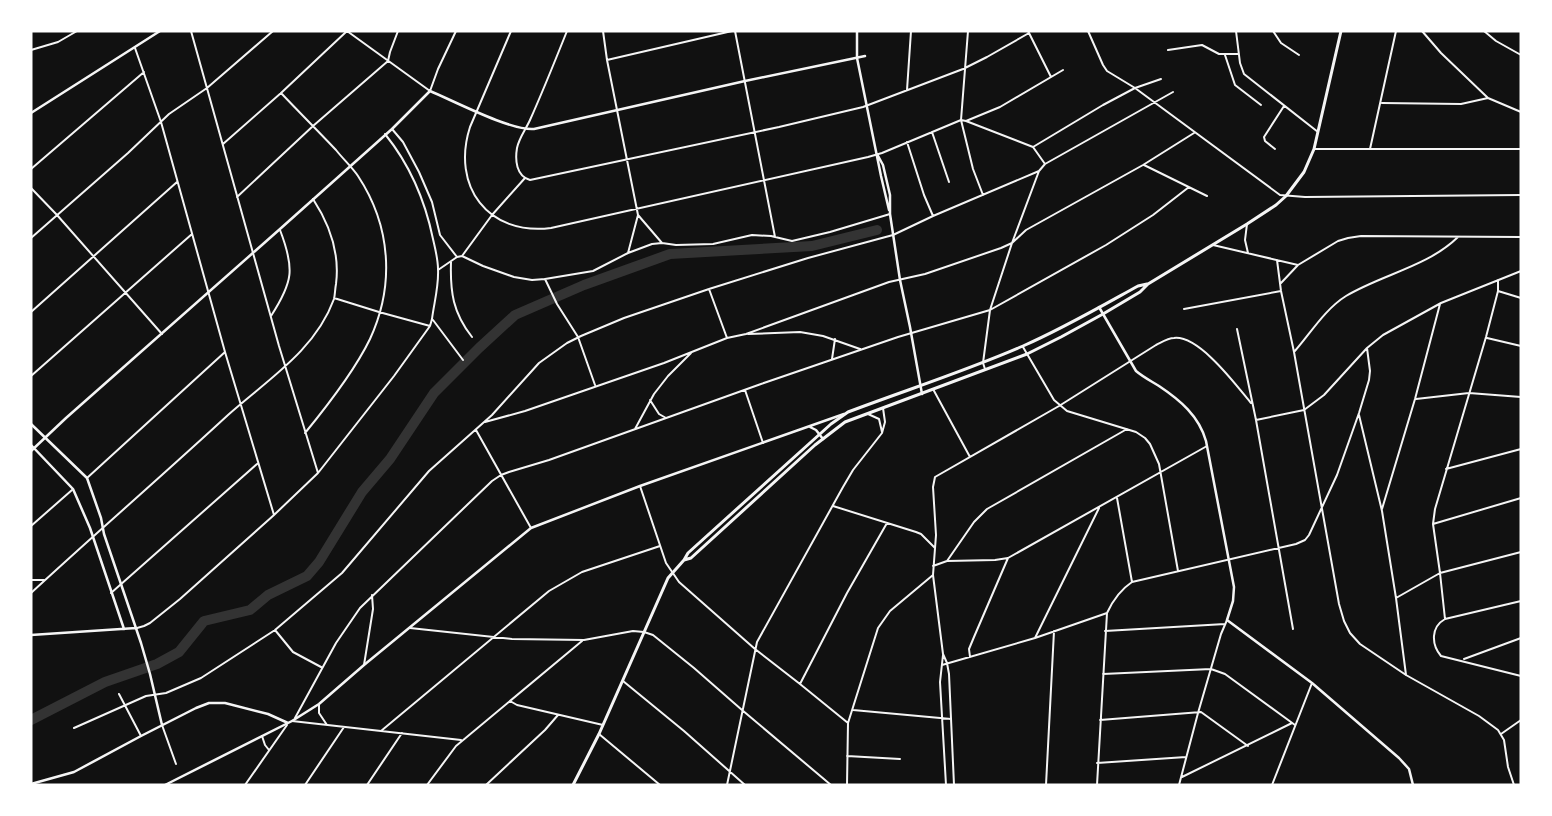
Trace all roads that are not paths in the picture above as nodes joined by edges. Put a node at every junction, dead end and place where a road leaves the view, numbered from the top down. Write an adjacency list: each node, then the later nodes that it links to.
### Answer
1 (77, 31): 24 (street)
2 (160, 31): 23 (street)
3 (190, 31): 40 (street)
4 (273, 31): 40 (street)
5 (347, 31): 33 (street); 45 (street)
6 (398, 31): 33 (street)
7 (456, 31): 43 (street)
8 (511, 31): 53 (street)
9 (567, 31): 61 (street)
10 (601, 31): 32 (street)
11 (733, 31): 32 (street); 39 (street)
12 (857, 31): 31 (street)
13 (911, 31): 42 (street)
14 (968, 31): 34 (street)
15 (1088, 31): 41 (street)
16 (1236, 31): 26 (street)
17 (1273, 31): 28 (street)
18 (1341, 31): 64 (main road)
19 (1396, 31): 48 (street)
20 (1422, 31): 46 (street)
21 (1484, 31): 29 (street)
22 (1028, 32): 34 (street); 37 (street)
23 (134, 47): 36 (street); 54 (street)
24 (31, 50)
25 (1168, 50): 27 (street)
26 (1238, 54): 27 (street); 51 (street)
27 (1225, 55): 49 (street)
28 (1299, 55)
29 (1521, 55)
30 (865, 56): 31 (street)
31 (857, 58): 39 (street); 50 (street)
32 (607, 60): 52 (street)
33 (388, 62): 43 (street); 59 (street)
34 (966, 68): 42 (street); 56 (street)
35 (1063, 70): 37 (street)
36 (144, 72): 58 (street); 79 (street)
37 (1051, 76): 57 (street)
38 (1161, 79): 41 (street)
39 (745, 81): 52 (street); 62 (street)
40 (207, 88): 58 (street); 68 (street)
41 (1135, 88): 47 (street); 69 (street)
42 (907, 90): 50 (street)
43 (430, 91): 53 (street); 60 (street)
44 (1173, 92): 47 (street)
45 (281, 93): 59 (street); 68 (street)
46 (1488, 98): 48 (street); 55 (street)
47 (1154, 102): 65 (street); 76 (street)
48 (1380, 102): 72 (street)
49 (1261, 105)
50 (866, 106): 62 (street); 74 (street)
51 (1284, 106): 64 (street); 70 (street)
52 (618, 110): 61 (street); 75 (street)
53 (477, 111): 61 (street); 96 (street)
54 (31, 112)
55 (1521, 112)
56 (961, 120): 57 (street); 63 (street); 87 (street)
57 (966, 121): 69 (street)
58 (161, 122): 83 (street); 95 (street)
59 (314, 126): 78 (street); 89 (street)
60 (392, 129): 66 (street); 115 (street)
61 (525, 130): 81 (street)
62 (755, 132): 75 (street); 82 (street)
63 (932, 132): 67 (street); 84 (street)
64 (1318, 132): 71 (main road)
65 (1194, 133): 77 (street); 91 (street)
66 (385, 134): 78 (street); 119 (street)
67 (907, 142): 74 (street); 98 (street)
68 (223, 144): 89 (street)
69 (1032, 147): 76 (street)
70 (1275, 149)
71 (1314, 149): 72 (street); 91 (main road)
72 (1370, 150): 73 (street)
73 (1521, 150)
74 (877, 154): 82 (street); 94 (street)
75 (627, 160): 81 (street); 93 (street)
76 (1045, 164): 80 (street)
77 (1144, 164): 85 (street); 108 (street)
78 (350, 166): 92 (street); 138 (street)
79 (31, 169)
80 (1039, 171): 87 (street); 108 (street)
81 (525, 178): 96 (street)
82 (764, 181): 93 (street); 103 (street)
83 (177, 182): 101 (street); 114 (street)
84 (949, 182)
85 (1189, 187): 90 (street); 136 (street)
86 (31, 188): 95 (street)
87 (983, 195): 98 (street)
88 (1521, 195): 91 (street)
89 (237, 196): 110 (street)
90 (1207, 196)
91 (1286, 196): 99 (main road)
92 (313, 199): 100 (street); 131 (street)
93 (637, 209): 96 (street); 97 (street)
94 (890, 214): 102 (street); 103 (street)
95 (57, 215): 106 (street); 114 (street)
96 (492, 215): 113 (street)
97 (638, 215): 107 (street); 111 (street)
98 (933, 216): 102 (street)
99 (1247, 224): 109 (main road); 112 (street)
100 (280, 229): 110 (street); 140 (street)
101 (192, 234): 129 (street); 130 (street)
102 (893, 235): 122 (street); 126 (street)
103 (775, 237): 107 (street)
104 (1458, 237): 105 (street); 118 (street); 158 (street)
105 (1521, 237)
106 (31, 238)
107 (662, 243): 111 (street)
108 (1012, 243): 122 (street); 136 (street)
109 (1212, 245): 112 (street); 124 (main road)
110 (253, 252): 130 (street); 140 (street)
111 (628, 253): 121 (street)
112 (1248, 253): 116 (street)
113 (462, 256): 115 (street); 121 (street)
114 (94, 257): 129 (street); 137 (street)
115 (457, 257): 117 (street)
116 (1277, 260): 118 (street); 125 (street)
117 (451, 262): 119 (street); 147 (street)
118 (1298, 265): 125 (street)
119 (438, 270): 141 (street)
120 (1521, 271): 123 (street)
121 (545, 279): 148 (street)
122 (900, 280): 144 (street); 146 (street)
123 (1498, 280): 128 (street); 133 (street)
124 (1148, 284): 134 (main road); 139 (main road)
125 (1280, 284): 127 (street)
126 (709, 289): 148 (street); 150 (street)
127 (1281, 291): 135 (street); 158 (street)
128 (1498, 291): 132 (street); 149 (street)
129 (125, 292): 145 (street); 166 (street)
130 (208, 292): 145 (street); 156 (street)
131 (334, 298): 138 (street); 164 (street)
132 (1521, 298)
133 (1441, 303): 154 (street); 174 (street)
134 (1099, 307): 139 (street); 152 (main road)
135 (1184, 309)
136 (990, 310): 144 (street); 163 (street)
137 (31, 312)
138 (379, 312): 142 (street); 192 (street)
139 (1103, 314): 159 (main road); 162 (street)
140 (270, 316): 164 (street)
141 (432, 319): 142 (street); 161 (street)
142 (430, 326): 206 (street)
143 (1237, 329): 176 (street)
144 (911, 332): 155 (street); 167 (street)
145 (162, 334): 195 (street)
146 (746, 334): 150 (street); 151 (street)
147 (472, 337)
148 (578, 337): 168 (street); 186 (street)
149 (1486, 337): 153 (street); 171 (street)
150 (727, 338): 157 (street)
151 (835, 339): 155 (street); 160 (street)
152 (1023, 346): 159 (street); 163 (main road)
153 (1521, 346)
154 (1367, 348): 180 (street); 183 (street)
155 (862, 350): 160 (street)
156 (225, 352): 177 (street); 208 (street)
157 (692, 352): 168 (street); 175 (street)
158 (1294, 352): 180 (street)
159 (1027, 354): 165 (main road); 178 (street)
160 (832, 359): 170 (street)
161 (463, 360)
162 (1130, 361): 176 (street); 178 (street); 199 (street)
163 (983, 363): 165 (street); 167 (main road)
164 (286, 366): 177 (street); 192 (street)
165 (985, 370): 169 (main road)
166 (31, 376)
167 (920, 385): 172 (street); 181 (main road)
168 (595, 386): 186 (street)
169 (933, 389): 172 (main road); 202 (street)
170 (745, 390): 184 (street); 197 (street)
171 (1469, 393): 173 (street); 174 (street); 204 (street)
172 (922, 394): 179 (main road)
173 (1521, 397)
174 (1415, 399): 216 (street)
175 (650, 400): 184 (street); 190 (street)
176 (1252, 403): 185 (street)
177 (240, 404): 203 (street); 221 (street)
178 (1059, 406): 191 (street); 202 (street)
179 (883, 408): 182 (main road); 193 (street)
180 (1304, 410): 185 (street); 214 (street)
181 (848, 412): 188 (street); 194 (main road)
182 (868, 414): 193 (street); 196 (main road)
183 (1359, 414): 214 (street); 216 (street)
184 (666, 418): 190 (street)
185 (1256, 420): 226 (street)
186 (484, 423): 189 (street)
187 (31, 424): 195 (street)
188 (808, 427): 194 (street); 197 (street)
189 (476, 429): 207 (street); 253 (street)
190 (635, 429): 207 (street)
191 (1127, 429): 205 (street); 231 (street)
192 (305, 433): 206 (street)
193 (882, 433): 213 (street)
194 (820, 434): 196 (street); 230 (main road)
195 (46, 437): 201 (street); 208 (street)
196 (823, 439): 230 (main road)
197 (763, 443): 209 (street)
198 (31, 445): 201 (street)
199 (1207, 446): 205 (street); 229 (street)
200 (1521, 448): 204 (street)
201 (33, 450): 210 (street)
202 (970, 457): 225 (street)
203 (258, 464): 217 (street); 240 (street)
204 (1446, 469): 219 (street)
205 (1161, 472): 211 (street); 233 (street)
206 (318, 473): 217 (street)
207 (501, 475): 222 (street); 243 (street)
208 (87, 478): 221 (street)
209 (640, 486): 222 (street); 224 (street)
210 (74, 489): 220 (street); 223 (street)
211 (1117, 497): 215 (street); 239 (street)
212 (1521, 498): 219 (street)
213 (832, 506): 218 (street); 262 (street)
214 (1322, 506): 226 (street); 272 (street)
215 (1099, 508): 228 (street); 259 (street)
216 (1382, 511): 244 (street)
217 (274, 515): 249 (street)
218 (887, 523): 225 (street); 275 (street)
219 (1433, 524): 235 (street)
220 (31, 526)
221 (103, 527): 223 (street); 240 (street)
222 (531, 528): 250 (street)
223 (92, 537): 238 (street); 242 (street)
224 (660, 546): 234 (street); 258 (street)
225 (935, 548): 232 (street)
226 (1278, 548): 229 (street); 252 (street)
227 (1521, 552): 235 (street)
228 (1008, 558): 231 (street); 264 (street)
229 (1229, 559): 233 (street); 248 (street)
230 (684, 560): 234 (main road)
231 (947, 561): 232 (street)
232 (933, 566): 236 (street)
233 (1178, 570): 239 (street)
234 (672, 572): 256 (main road); 262 (street)
235 (1440, 573): 244 (street); 247 (street)
236 (933, 575): 263 (street); 283 (street)
237 (31, 580): 238 (street)
238 (45, 580): 241 (street)
239 (1132, 582): 246 (street)
240 (122, 584): 242 (street); 249 (street)
241 (31, 593)
242 (111, 593): 251 (street)
243 (372, 595): 267 (street); 269 (street)
244 (1396, 598): 272 (street)
245 (1521, 601): 247 (street)
246 (1107, 613): 254 (street); 255 (street)
247 (1445, 619): 265 (street)
248 (1226, 622): 255 (street); 270 (street); 276 (street)
249 (136, 628): 251 (street); 278 (street)
250 (410, 628): 258 (street); 267 (street)
251 (124, 629): 257 (street)
252 (1293, 629)
253 (276, 630): 269 (street); 278 (street)
254 (1054, 631): 259 (street); 330 (street)
255 (1106, 631): 271 (street)
256 (644, 632): 261 (street); 274 (main road); 282 (street)
257 (31, 635)
258 (494, 636): 261 (street); 299 (street)
259 (1035, 638): 264 (street)
260 (1521, 638): 265 (street)
261 (582, 640): 279 (street)
262 (755, 649): 275 (street); 282 (street)
263 (944, 654): 266 (street); 268 (street)
264 (970, 657): 266 (street)
265 (1462, 660): 273 (street)
266 (947, 663): 268 (street); 287 (street)
267 (364, 665): 280 (street)
268 (942, 665): 286 (street)
269 (322, 668): 288 (street)
270 (1211, 668): 271 (street); 284 (street); 293 (street)
271 (1102, 674): 289 (street)
272 (1406, 675): 302 (street)
273 (1521, 676)
274 (622, 680): 295 (main road); 313 (street)
275 (800, 684): 292 (street)
276 (1312, 684): 293 (street); 334 (street)
277 (119, 694): 281 (street)
278 (155, 695): 281 (street); 296 (street)
279 (510, 701): 285 (street); 305 (street)
280 (319, 704): 288 (street); 294 (street)
281 (124, 705): 298 (street); 303 (street)
282 (742, 710): 313 (street); 326 (street)
283 (853, 710): 286 (street); 292 (street)
284 (1198, 713): 289 (street); 306 (street); 309 (street)
285 (558, 715): 295 (street); 322 (street)
286 (943, 719): 287 (street); 328 (street)
287 (951, 719): 329 (street)
288 (293, 720): 291 (street); 294 (street)
289 (1100, 720): 312 (street)
290 (1521, 720): 302 (street)
291 (288, 723): 296 (street); 304 (street); 307 (street)
292 (848, 723): 308 (street)
293 (1293, 724): 306 (street); 333 (street)
294 (327, 725): 297 (street)
295 (603, 725): 301 (main road)
296 (162, 726): 303 (street); 311 (street)
297 (344, 727): 299 (street); 319 (street)
298 (74, 728)
299 (381, 731): 300 (street)
300 (402, 733): 305 (street); 320 (street)
301 (599, 734): 316 (main road); 323 (street)
302 (1502, 734): 335 (street)
303 (141, 736): 315 (street)
304 (262, 736): 307 (street); 317 (street)
305 (462, 740): 321 (street)
306 (1248, 746): 314 (street)
307 (270, 750): 318 (street)
308 (848, 756): 310 (street); 327 (street)
309 (1186, 757): 312 (street); 314 (street)
310 (900, 759)
311 (176, 764)
312 (1097, 764): 331 (street)
313 (730, 772): 324 (street); 325 (street)
314 (1181, 778): 332 (street)
315 (31, 784)
316 (574, 784)
317 (165, 785)
318 (245, 785)
319 (305, 785)
320 (367, 785)
321 (427, 785)
322 (486, 785)
323 (660, 785)
324 (727, 785)
325 (745, 785)
326 (831, 785)
327 (847, 785)
328 (946, 785)
329 (954, 785)
330 (1046, 785)
331 (1097, 785)
332 (1179, 785)
333 (1272, 785)
334 (1413, 785)
335 (1514, 785)

